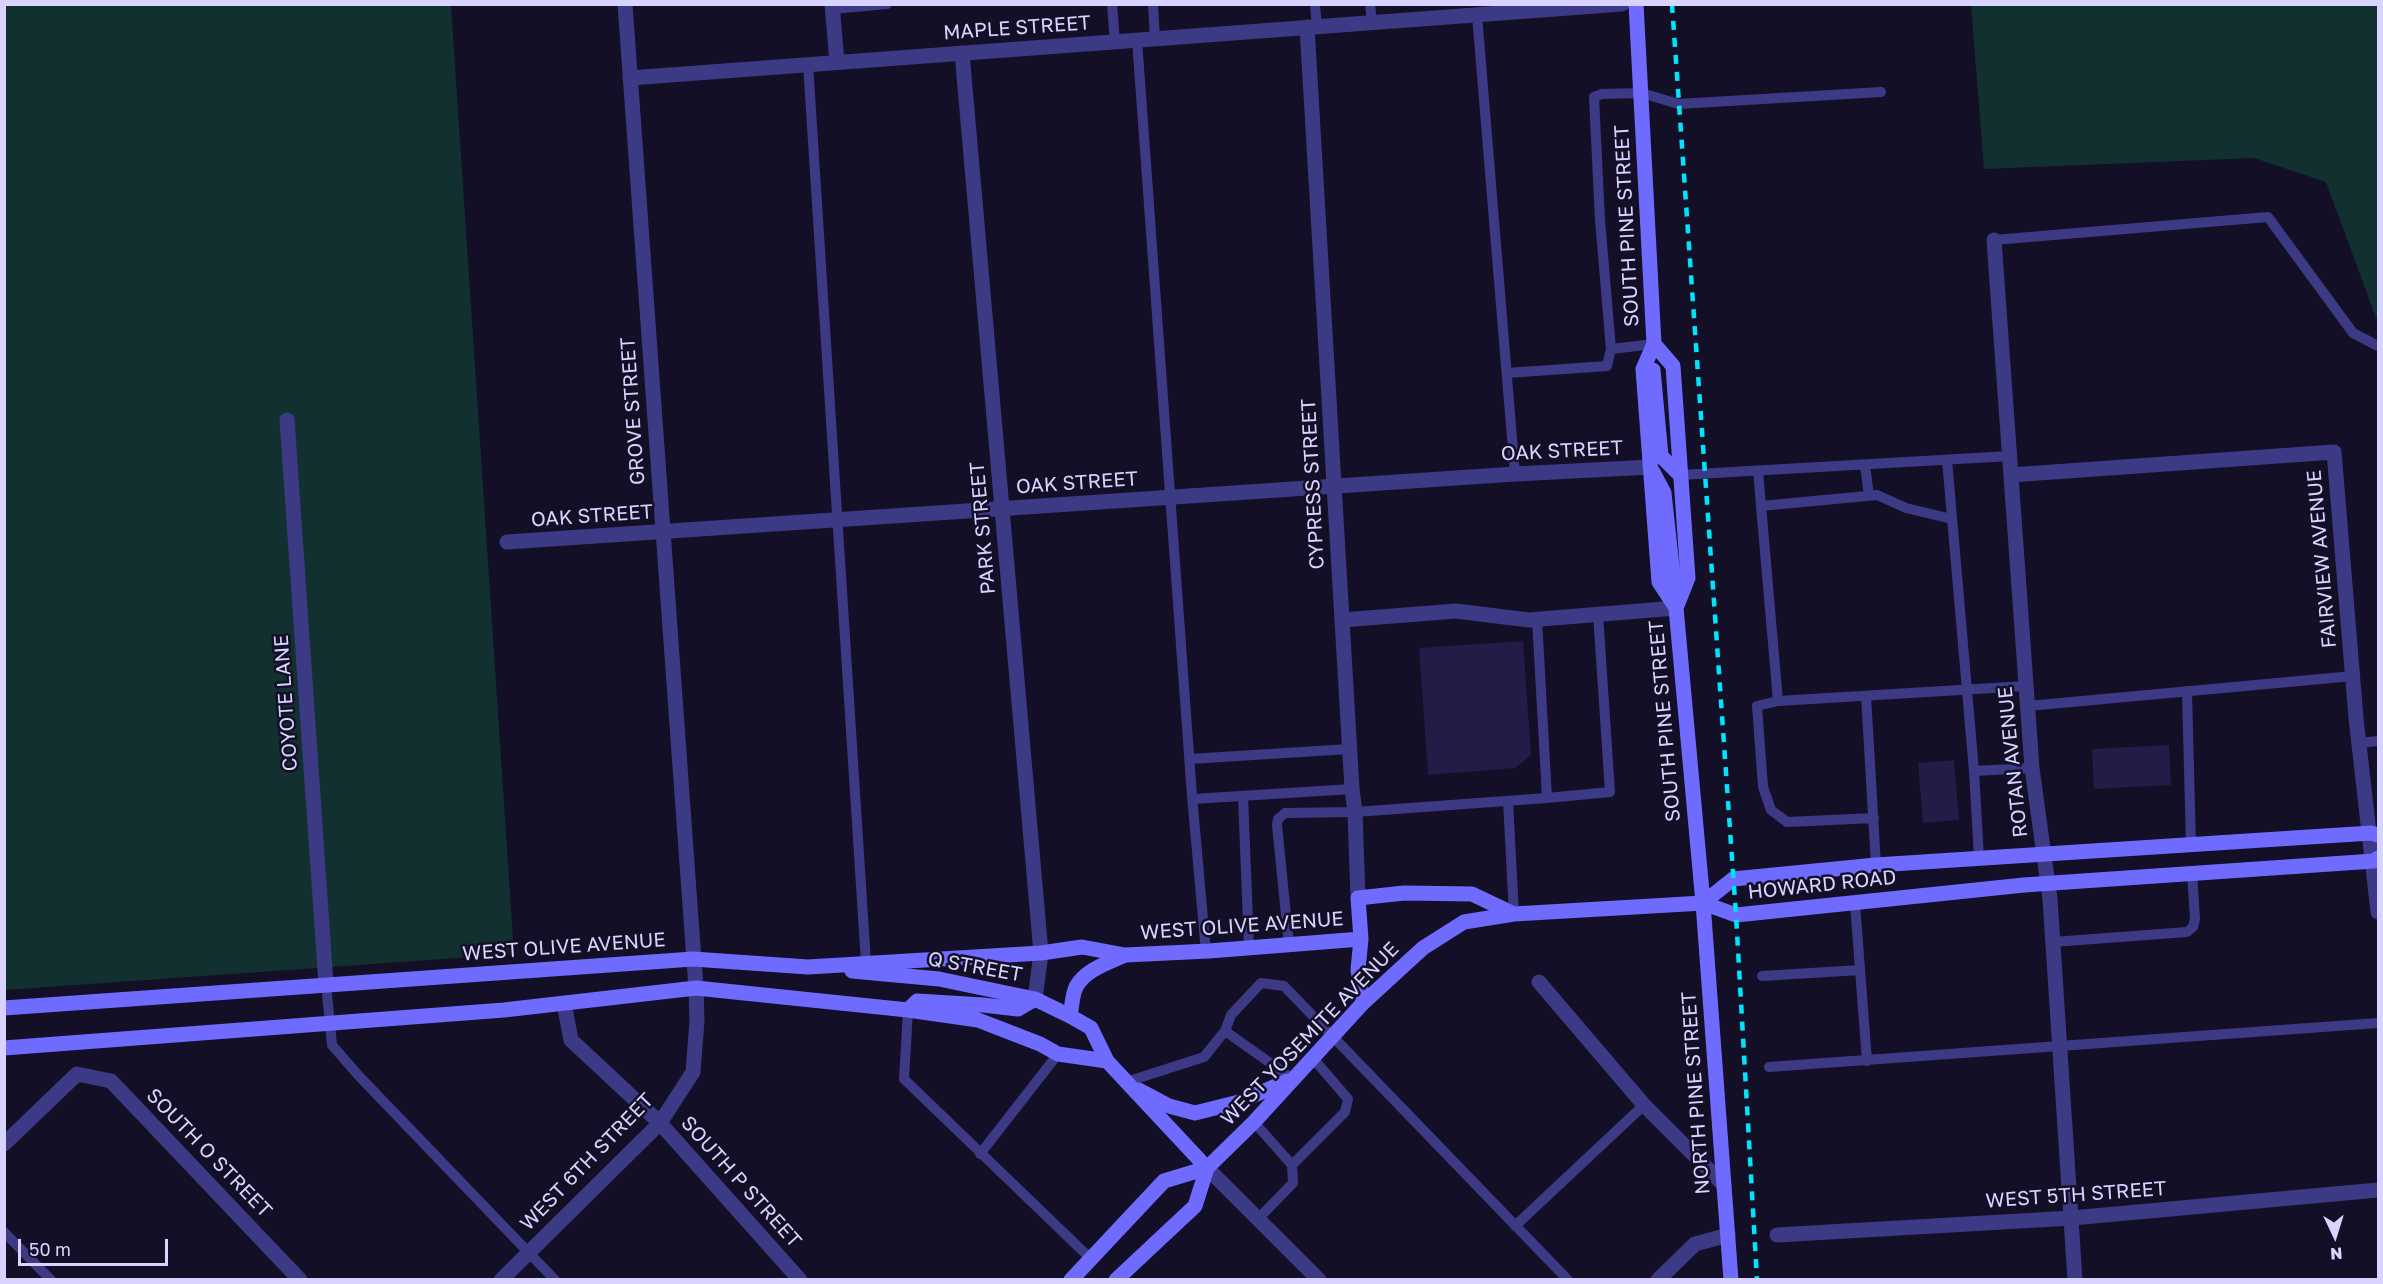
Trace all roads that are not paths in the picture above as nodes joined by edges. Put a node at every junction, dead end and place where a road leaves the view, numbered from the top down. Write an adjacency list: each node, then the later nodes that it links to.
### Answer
1 (625, 4): 20 (street, GROVE STREET)
2 (887, 4): 10 (lane)
3 (1112, 4): 16 (lane)
4 (1153, 4): 14 (lane)
5 (1315, 4): 13 (lane)
6 (1370, 4): 12 (lane)
7 (1622, 4): 9 (street, MAPLE STREET)
8 (1636, 4): 22 (main road, SOUTH PINE STREET)
9 (1565, 6): 11 (street, MAPLE STREET)
10 (832, 7): 18 (street)
11 (1477, 15): 12 (street, MAPLE STREET); 27 (lane)
12 (1372, 22): 13 (street, MAPLE STREET)
13 (1312, 27): 14 (street, MAPLE STREET); 37 (street, CYPRESS STREET)
14 (1155, 39): 15 (street, MAPLE STREET)
15 (1137, 40): 16 (street, MAPLE STREET); 39 (lane)
16 (1115, 42): 17 (street, MAPLE STREET)
17 (962, 53): 18 (street, MAPLE STREET); 41 (street, PARK STREET)
18 (837, 62): 19 (street, MAPLE STREET)
19 (808, 64): 20 (street, MAPLE STREET); 43 (lane)
20 (630, 78): 44 (street, GROVE STREET)
21 (1881, 92): 22 (lane)
22 (1642, 93): 25 (main road, SOUTH PINE STREET); 26 (lane)
23 (1994, 240): 24 (lane); 29 (street, ROTAN AVENUE)
24 (2379, 346)
25 (1653, 348): 26 (lane); 32 (main road); 35 (main road, SOUTH PINE STREET)
26 (1611, 350): 27 (lane)
27 (1506, 373): 34 (lane)
28 (287, 420): 96 (street, COYOTE LANE)
29 (2010, 456): 30 (lane); 36 (street, ROTAN AVENUE)
30 (1947, 460): 31 (lane); 42 (lane)
31 (1865, 465): 33 (lane); 38 (lane)
32 (1651, 467): 34 (street, OAK STREET); 46 (main road)
33 (1758, 471): 35 (lane); 40 (lane)
34 (1515, 474): 37 (street, OAK STREET)
35 (1680, 475): 46 (main road, SOUTH PINE STREET)
36 (2011, 475): 50 (street, FAIRVIEW AVENUE); 51 (street, ROTAN AVENUE)
37 (1334, 486): 39 (street, OAK STREET); 49 (street, CYPRESS STREET)
38 (1869, 496): 40 (lane); 42 (lane)
39 (1170, 497): 41 (street, OAK STREET); 60 (lane)
40 (1761, 506): 55 (lane)
41 (1002, 509): 43 (street, OAK STREET); 88 (street, PARK STREET)
42 (1952, 519): 52 (lane)
43 (838, 520): 44 (street, OAK STREET); 91 (lane)
44 (663, 532): 45 (street, OAK STREET); 90 (street, GROVE STREET)
45 (507, 542)
46 (1678, 602): 47 (street); 79 (main road, SOUTH PINE STREET)
47 (1598, 614): 48 (street); 65 (lane)
48 (1537, 619): 49 (street); 65 (lane)
49 (1342, 620): 59 (street, CYPRESS STREET)
50 (2353, 676): 53 (lane); 58 (street, FAIRVIEW AVENUE)
51 (2026, 686): 52 (lane); 56 (street, ROTAN AVENUE)
52 (1967, 690): 54 (lane); 62 (lane)
53 (2187, 691): 56 (lane); 71 (lane)
54 (1866, 696): 55 (lane); 69 (lane)
55 (1778, 701): 69 (lane)
56 (2028, 706): 61 (street, ROTAN AVENUE)
57 (2379, 741): 58 (lane)
58 (2360, 743): 70 (street, FAIRVIEW AVENUE)
59 (1350, 749): 60 (lane); 63 (street, CYPRESS STREET)
60 (1190, 759): 66 (lane)
61 (2032, 768): 62 (lane); 72 (street, ROTAN AVENUE)
62 (1974, 771): 73 (lane)
63 (1352, 789): 64 (lane); 68 (street, CYPRESS STREET)
64 (1243, 796): 66 (lane); 86 (lane)
65 (1547, 798): 67 (lane)
66 (1193, 799): 87 (lane)
67 (1508, 801): 68 (lane); 82 (lane)
68 (1355, 812): 78 (street, CYPRESS STREET); 85 (lane)
69 (1874, 818): 75 (lane)
70 (2375, 834): 71 (main road, HOWARD ROAD); 74 (street, FAIRVIEW AVENUE)
71 (2191, 846): 72 (main road, HOWARD ROAD)
72 (2043, 855): 73 (main road, HOWARD ROAD); 77 (street, ROTAN AVENUE)
73 (1979, 858): 75 (main road, HOWARD ROAD)
74 (2376, 859): 76 (main road, HOWARD ROAD); 81 (street, FAIRVIEW AVENUE)
75 (1876, 865): 79 (main road, HOWARD ROAD)
76 (2192, 873): 77 (main road, HOWARD ROAD); 84 (lane)
77 (2048, 884): 80 (main road, HOWARD ROAD); 84 (street, ROTAN AVENUE)
78 (1358, 898): 82 (main road); 83 (main road, CYPRESS STREET)
79 (1703, 903): 80 (main road, HOWARD ROAD); 82 (main road); 124 (main road, NORTH PINE STREET)
80 (1855, 904): 93 (lane)
81 (2379, 912)
82 (1514, 914): 100 (main road, WEST YOSEMITE AVENUE)
83 (1361, 939): 85 (main road, WEST OLIVE AVENUE); 100 (main road, CYPRESS STREET)
84 (2053, 942): 108 (street, ROTAN AVENUE)
85 (1289, 945): 86 (main road, WEST OLIVE AVENUE)
86 (1249, 948): 87 (main road, WEST OLIVE AVENUE)
87 (1206, 952): 89 (main road, WEST OLIVE AVENUE)
88 (1041, 953): 89 (main road, WEST OLIVE AVENUE); 91 (main road, WEST OLIVE AVENUE); 98 (street, PARK STREET)
89 (1125, 955): 103 (main road, WEST OLIVE AVENUE)
90 (693, 959): 92 (main road, WEST OLIVE AVENUE); 96 (main road, WEST OLIVE AVENUE); 97 (street, WEST 6TH STREET)
91 (866, 963): 92 (main road, WEST OLIVE AVENUE)
92 (807, 967): 98 (main road, Q STREET)
93 (1860, 970): 94 (lane); 113 (lane)
94 (1762, 976)
95 (1539, 982): 117 (street)
96 (326, 984): 101 (main road, WEST OLIVE AVENUE); 105 (lane)
97 (696, 988): 99 (main road); 102 (main road); 119 (street, WEST 6TH STREET)
98 (1035, 999): 102 (main road); 103 (main road, Q STREET)
99 (564, 1003): 105 (main road); 119 (street, SOUTH P STREET)
100 (1363, 1003): 107 (main road, WEST YOSEMITE AVENUE)
101 (4, 1008)
102 (908, 1010): 110 (main road); 121 (lane)
103 (1070, 1016): 112 (main road, Q STREET)
104 (2379, 1023): 108 (lane)
105 (329, 1024): 109 (main road); 132 (lane)
106 (1225, 1031): 107 (lane); 115 (lane); 116 (lane)
107 (1332, 1036): 111 (main road, WEST YOSEMITE AVENUE); 128 (lane)
108 (2060, 1045): 113 (lane); 126 (street, ROTAN AVENUE)
109 (4, 1048)
110 (1058, 1054): 112 (main road); 121 (lane)
111 (1312, 1057): 115 (main road, WEST YOSEMITE AVENUE); 122 (lane)
112 (1107, 1061): 116 (main road, Q STREET)
113 (1867, 1061): 114 (lane)
114 (1769, 1067)
115 (1293, 1079): 116 (main road); 118 (main road, WEST YOSEMITE AVENUE)
116 (1127, 1084): 123 (main road, Q STREET)
117 (1644, 1105): 124 (street); 128 (lane)
118 (1254, 1122): 122 (lane); 123 (main road, WEST YOSEMITE AVENUE)
119 (660, 1123): 132 (street, WEST 6TH STREET); 138 (street, SOUTH P STREET)
120 (4, 1144): 135 (street, SOUTH O STREET)
121 (980, 1154): 133 (lane)
122 (1292, 1165): 127 (lane)
123 (1207, 1168): 127 (street); 133 (main road, WEST YOSEMITE AVENUE); 140 (main road, WEST YOSEMITE AVENUE)
124 (1724, 1185): 130 (main road, NORTH PINE STREET)
125 (2379, 1190): 126 (street, WEST 5TH STREET)
126 (2072, 1218): 131 (street, WEST 5TH STREET); 145 (street, ROTAN AVENUE)
127 (1258, 1219): 141 (street)
128 (1515, 1226): 142 (lane)
129 (4, 1232): 134 (lane)
130 (1728, 1235): 143 (street); 144 (main road, NORTH PINE STREET)
131 (1777, 1235)
132 (530, 1251): 136 (street, WEST 6TH STREET); 137 (lane)
133 (1092, 1260): 139 (main road, WEST YOSEMITE AVENUE)
134 (51, 1280)
135 (300, 1280)
136 (501, 1280)
137 (555, 1280)
138 (800, 1280)
139 (1071, 1280)
140 (1116, 1280)
141 (1319, 1280)
142 (1568, 1280)
143 (1658, 1280)
144 (1731, 1280)
145 (2075, 1280)

